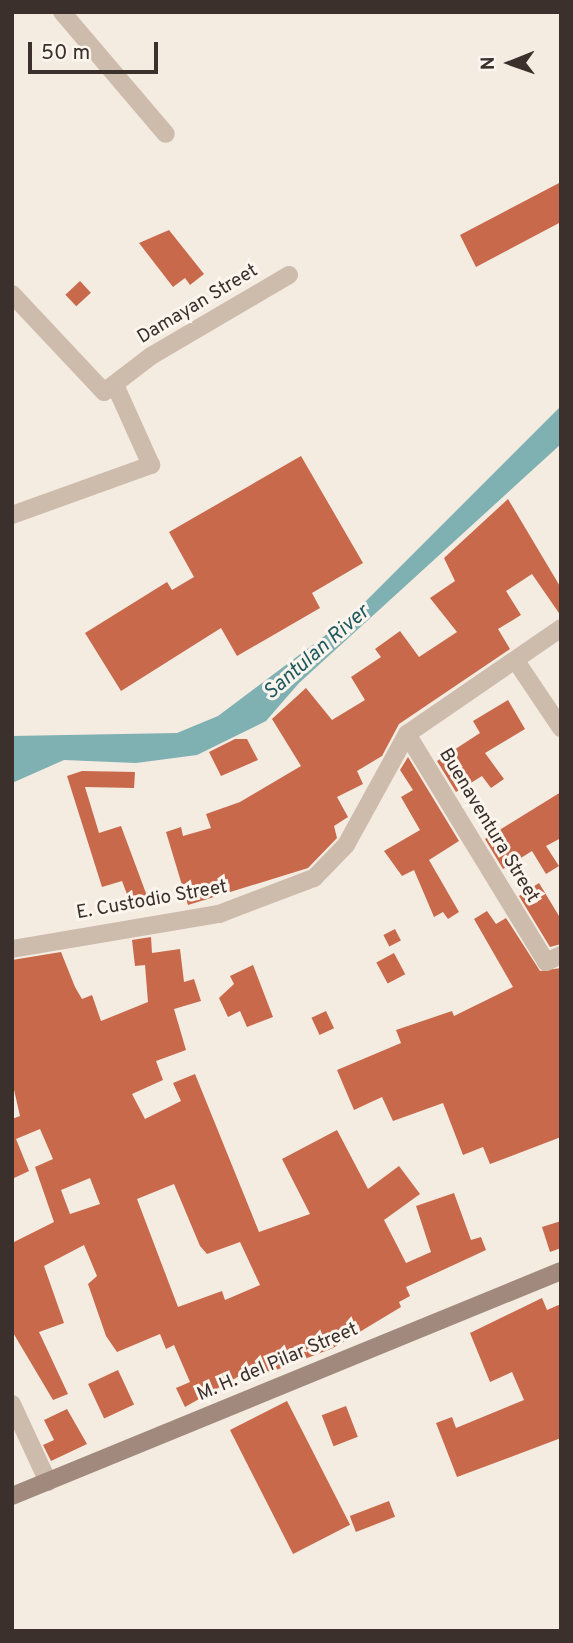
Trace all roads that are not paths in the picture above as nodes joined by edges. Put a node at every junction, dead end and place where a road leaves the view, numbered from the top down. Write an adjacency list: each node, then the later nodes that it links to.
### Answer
1 (62, 12): 2 (street)
2 (166, 134)
3 (289, 275): 5 (street, Damayan Street)
4 (12, 294): 5 (street)
5 (116, 387): 6 (street)
6 (12, 515)
7 (561, 628): 8 (street, E. Custodio Street)
8 (516, 661): 9 (street); 10 (street, E. Custodio Street)
9 (561, 728)
10 (407, 734): 11 (street, E. Custodio Street); 12 (street, Buenaventura Street)
11 (12, 949)
12 (561, 955)
13 (561, 1271): 15 (main road, M. H. del Pilar Street)
14 (12, 1404): 15 (street)
15 (48, 1482): 16 (main road, M. H. del Pilar Street)
16 (12, 1496)

